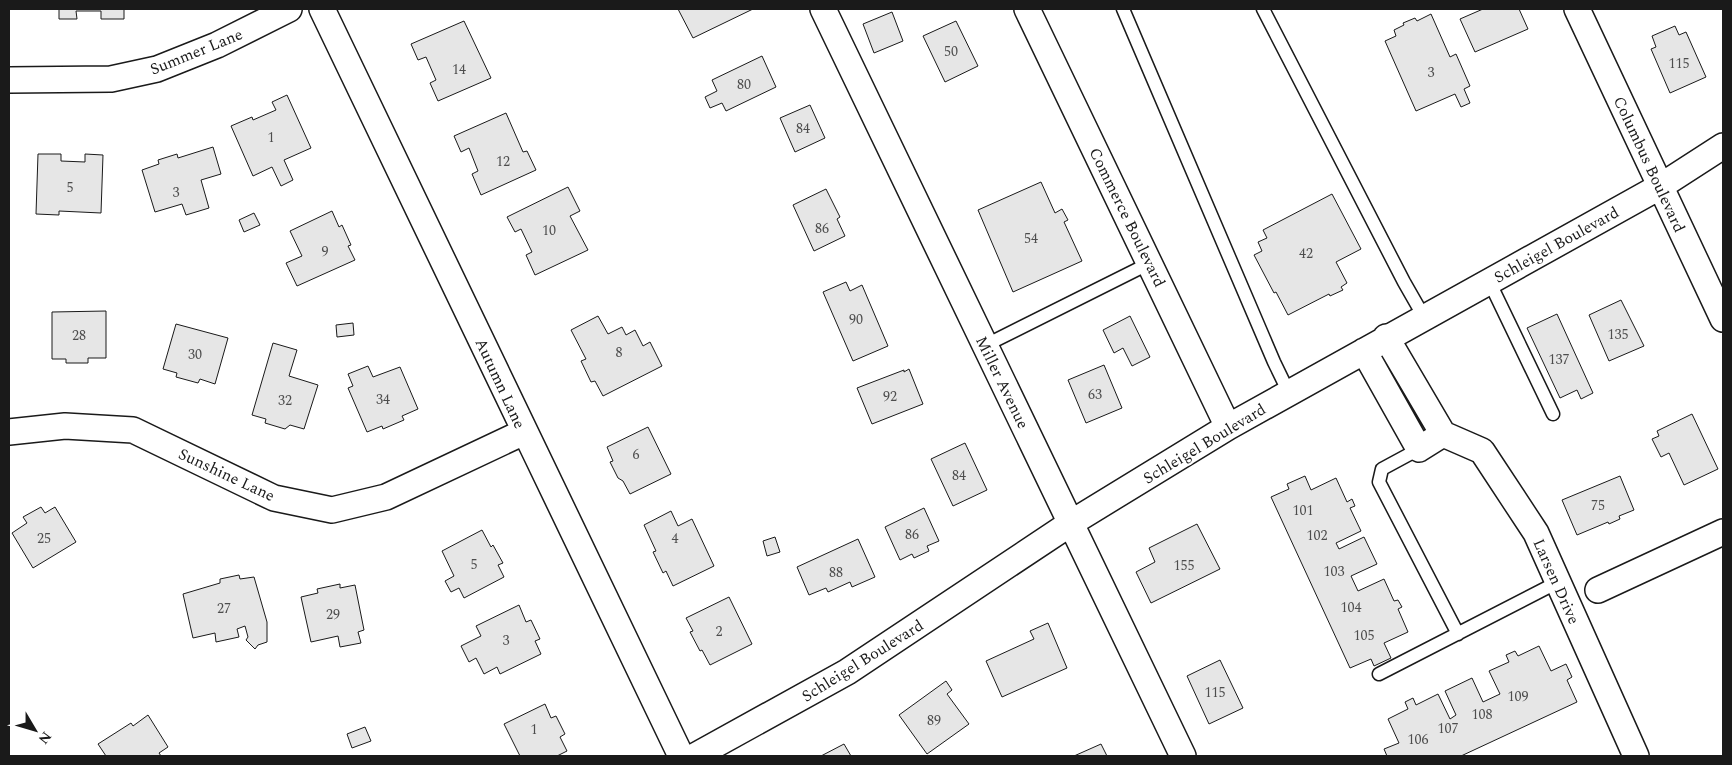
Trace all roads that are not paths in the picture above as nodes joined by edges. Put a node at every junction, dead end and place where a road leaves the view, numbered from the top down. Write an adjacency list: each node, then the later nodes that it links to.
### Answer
1 (289, 9): 8 (street, Summer Lane)
2 (322, 9): 22 (street, Autumn Lane)
3 (822, 9): 16 (street, Miller Avenue)
4 (1027, 9): 11 (street, Commerce Boulevard)
5 (1123, 9): 18 (lane)
6 (1264, 9): 13 (lane)
7 (1577, 9): 10 (street, Columbus Boulevard)
8 (9, 80)
9 (1723, 146): 10 (street, Schleigel Boulevard)
10 (1661, 186): 12 (street, Schleigel Boulevard); 14 (street, Columbus Boulevard)
11 (1150, 263): 16 (lane); 20 (street, Commerce Boulevard)
12 (1489, 281): 13 (street, Schleigel Boulevard); 19 (lane)
13 (1424, 317): 15 (street, Schleigel Boulevard)
14 (1723, 319)
15 (1386, 338): 17 (street, Schleigel Boulevard); 23 (street)
16 (986, 345): 25 (street, Miller Avenue)
17 (1364, 350): 18 (street, Schleigel Boulevard); 24 (street)
18 (1289, 393): 20 (street, Schleigel Boulevard)
19 (1554, 414)
20 (1228, 427): 25 (street, Schleigel Boulevard)
21 (9, 432): 22 (street, Sunshine Lane)
22 (524, 432): 31 (street, Autumn Lane)
23 (1443, 434): 24 (street); 27 (street, Larsen Drive)
24 (1419, 449): 29 (lane)
25 (1071, 523): 32 (street, Schleigel Boulevard); 33 (street, Miller Avenue)
26 (1723, 532): 28 (street)
27 (1558, 582): 29 (lane); 34 (street, Larsen Drive)
28 (1598, 590)
29 (1458, 634): 30 (lane)
30 (1379, 674)
31 (681, 756)
32 (695, 756)
33 (1183, 756)
34 (1636, 756)

